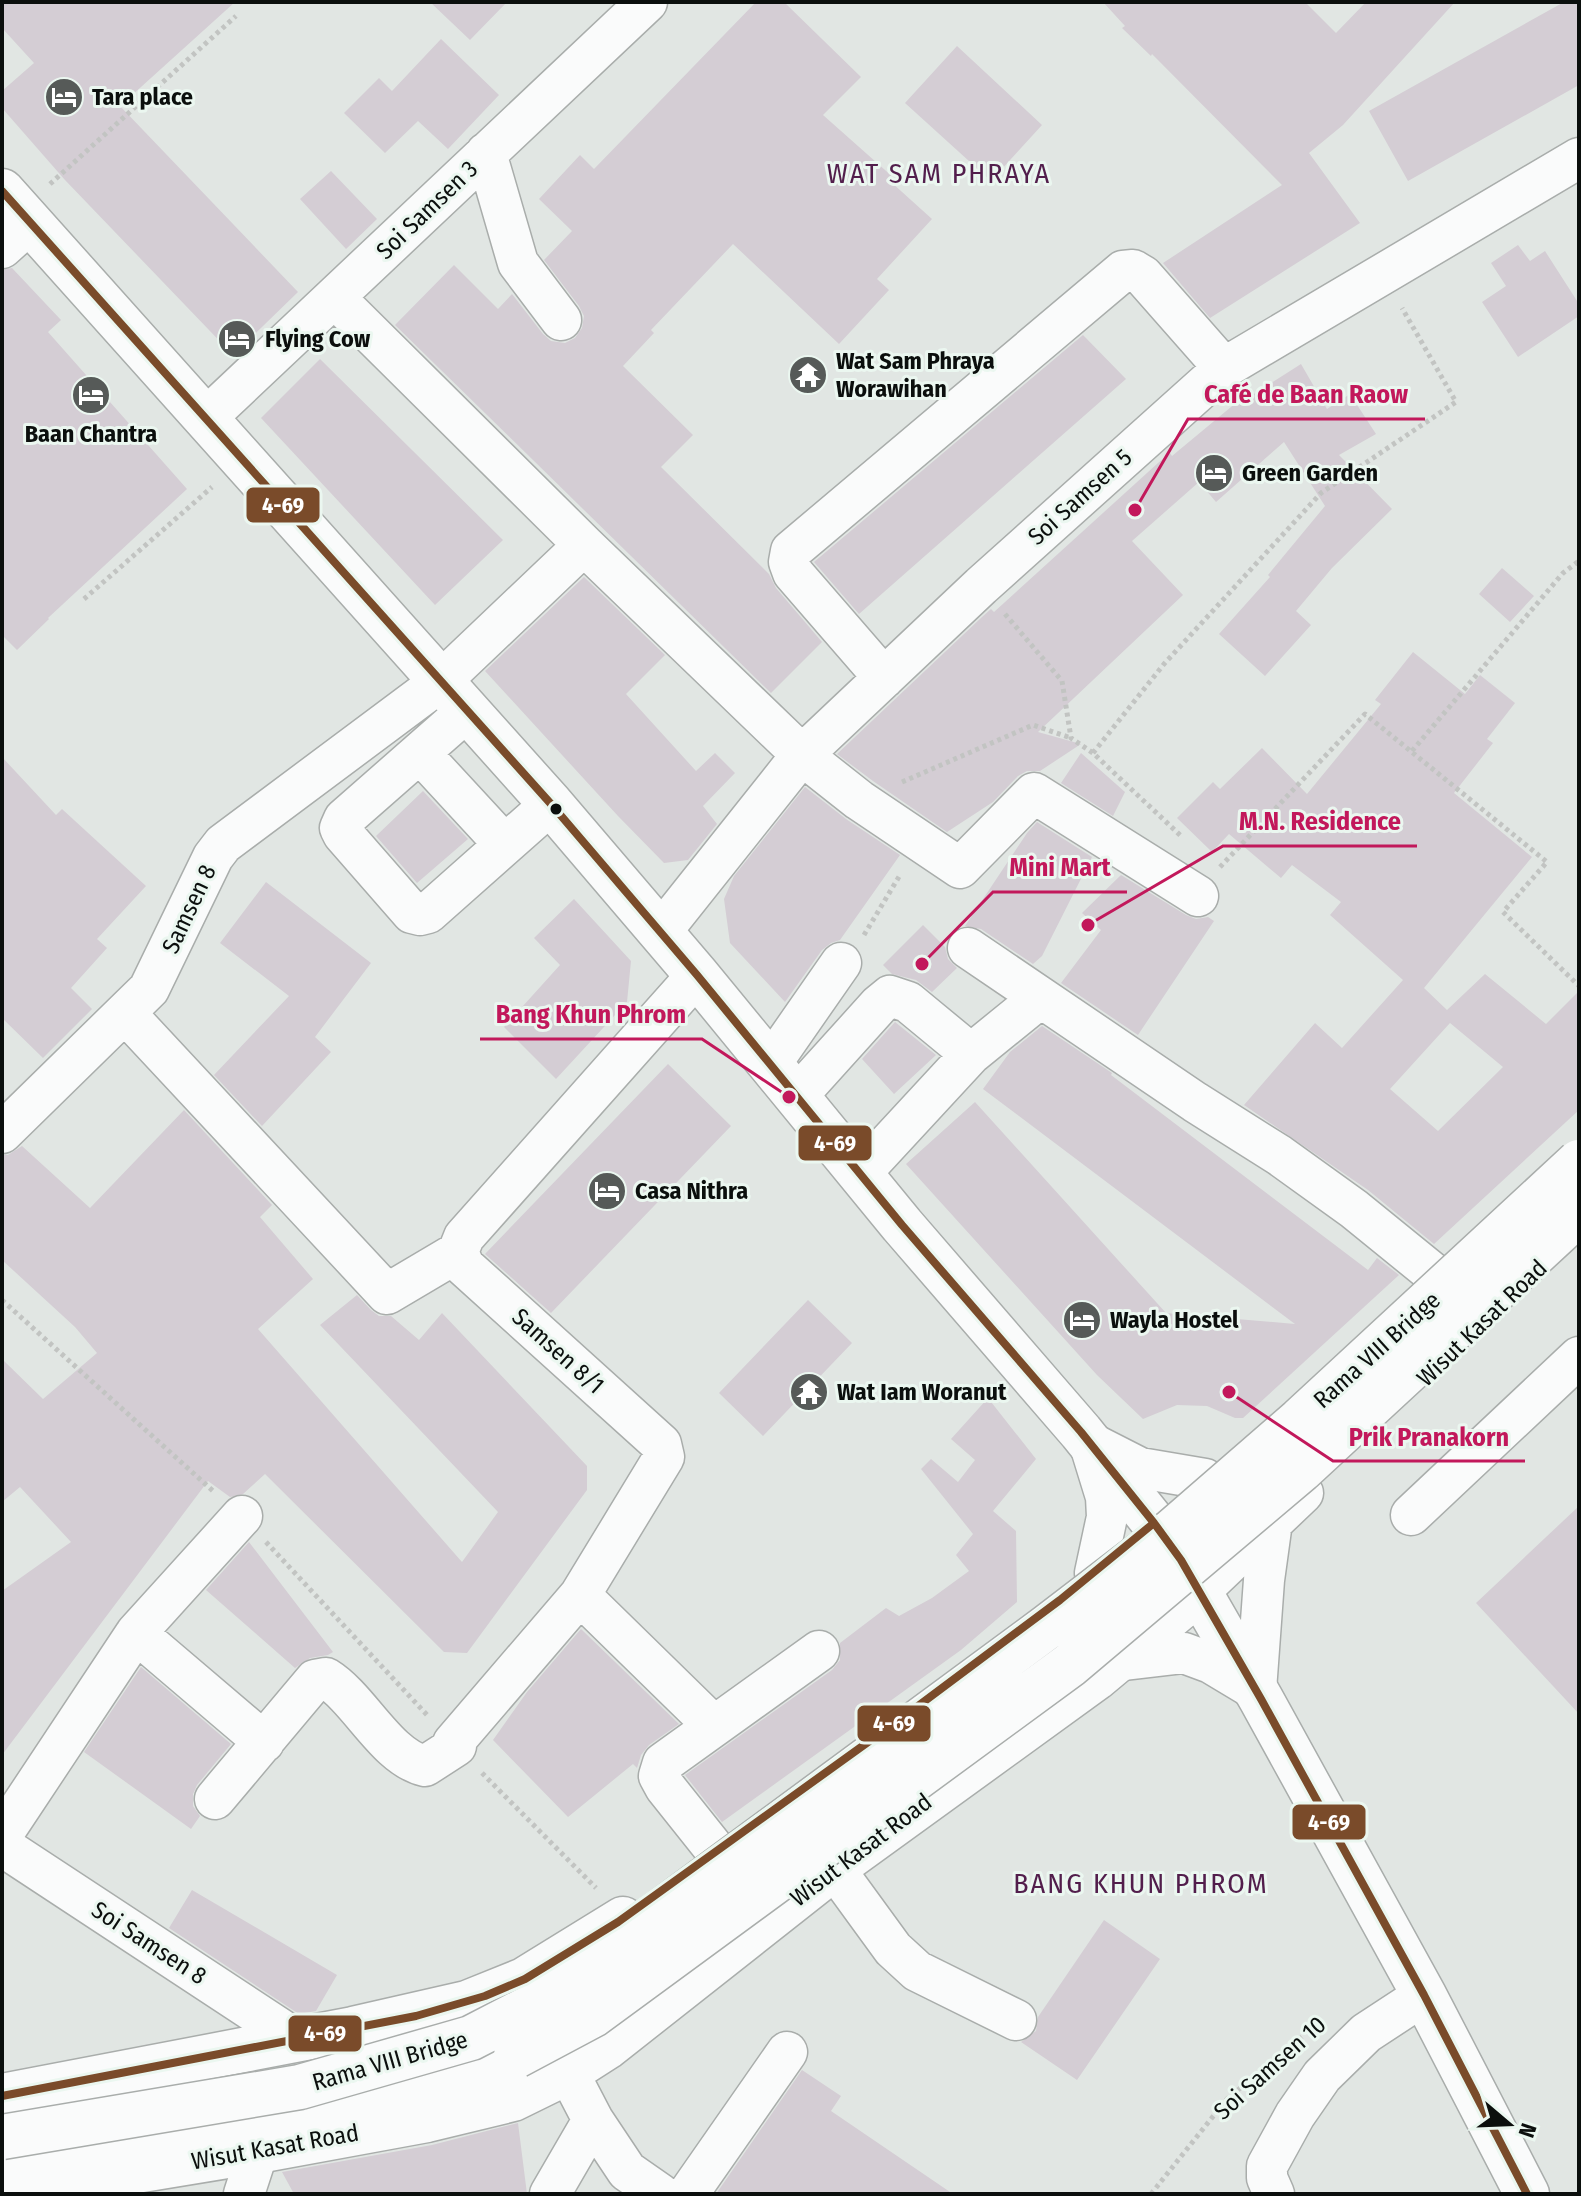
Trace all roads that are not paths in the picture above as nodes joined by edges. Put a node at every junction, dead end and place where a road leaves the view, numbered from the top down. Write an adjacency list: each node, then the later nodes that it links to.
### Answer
1 (631, 7): 2 (street, Soi Samsen 3)
2 (486, 153): 5 (street, Soi Samsen 3); 6 (street)
3 (1579, 158): 7 (street, Soi Samsen 5)
4 (14, 219): 8 (main road)
5 (335, 298): 8 (street, Soi Samsen 3); 9 (street)
6 (561, 320)
7 (1224, 368): 10 (street, Soi Samsen 5); 10 (street)
8 (205, 419): 11 (main road)
9 (584, 545): 11 (street); 13 (street)
10 (884, 678): 13 (street, Soi Samsen 5)
11 (453, 697): 12 (street); 14 (main road); 22 (street, Samsen 8)
12 (420, 753): 15 (street); 15 (street)
13 (802, 755): 16 (street); 17 (street, Soi Samsen 5)
14 (551, 804): 15 (street); 17 (main road)
15 (504, 844)
16 (1208, 883)
17 (660, 933): 20 (main road)
18 (968, 948): 21 (street)
19 (850, 953): 24 (street)
20 (697, 975): 24 (main road); 31 (street)
21 (1040, 998): 23 (street); 32 (street)
22 (126, 1014): 25 (street, Samsen 8); 31 (street)
23 (971, 1054): 24 (street); 28 (street)
24 (783, 1081): 28 (main road)
25 (2, 1133)
26 (1579, 1139): 32 (street)
27 (1579, 1162): 61 (main road, Rama VIII Bridge, bridge)
28 (860, 1174): 34 (main road)
29 (1579, 1213): 63 (main road, Rama VIII Bridge, bridge)
30 (1579, 1231): 38 (street, Wisut Kasat Road)
31 (458, 1252): 42 (street, Samsen 8/1)
32 (1434, 1274): 35 (street)
33 (1579, 1357): 36 (street)
34 (1089, 1442): 35 (street); 39 (main road); 40 (street)
35 (1205, 1479): 39 (street)
36 (1411, 1515)
37 (242, 1516): 43 (street)
38 (1272, 1522): 41 (street, Wisut Kasat Road); 46 (street)
39 (1154, 1523): 40 (main road); 41 (main road)
40 (1082, 1583): 45 (main road); 52 (main road)
41 (1199, 1592): 45 (main road, Wisut Kasat Road); 46 (main road)
42 (580, 1595): 47 (street); 48 (street, Samsen 8/1)
43 (136, 1633): 48 (street); 50 (street)
44 (819, 1651): 47 (street)
45 (1112, 1665): 46 (street); 53 (main road, Wisut Kasat Road)
46 (1256, 1690): 54 (main road)
47 (714, 1726): 52 (street)
48 (264, 1742): 49 (street)
49 (215, 1799)
50 (2, 1835)
51 (2, 1846): 56 (street, Soi Samsen 8)
52 (716, 1851): 56 (main road)
53 (834, 1868): 55 (street); 58 (main road, Wisut Kasat Road)
54 (1424, 1995): 69 (street); 70 (main road)
55 (1016, 2020)
56 (297, 2040): 59 (main road)
57 (787, 2052): 68 (street)
58 (568, 2072): 60 (street); 62 (main road, Wisut Kasat Road)
59 (2, 2096)
60 (593, 2120): 66 (street); 67 (street)
61 (2, 2137)
62 (258, 2151): 64 (main road, Wisut Kasat Road); 65 (street)
63 (2, 2163)
64 (2, 2193)
65 (244, 2194)
66 (550, 2194)
67 (660, 2194)
68 (688, 2194)
69 (1274, 2194)
70 (1527, 2194)

